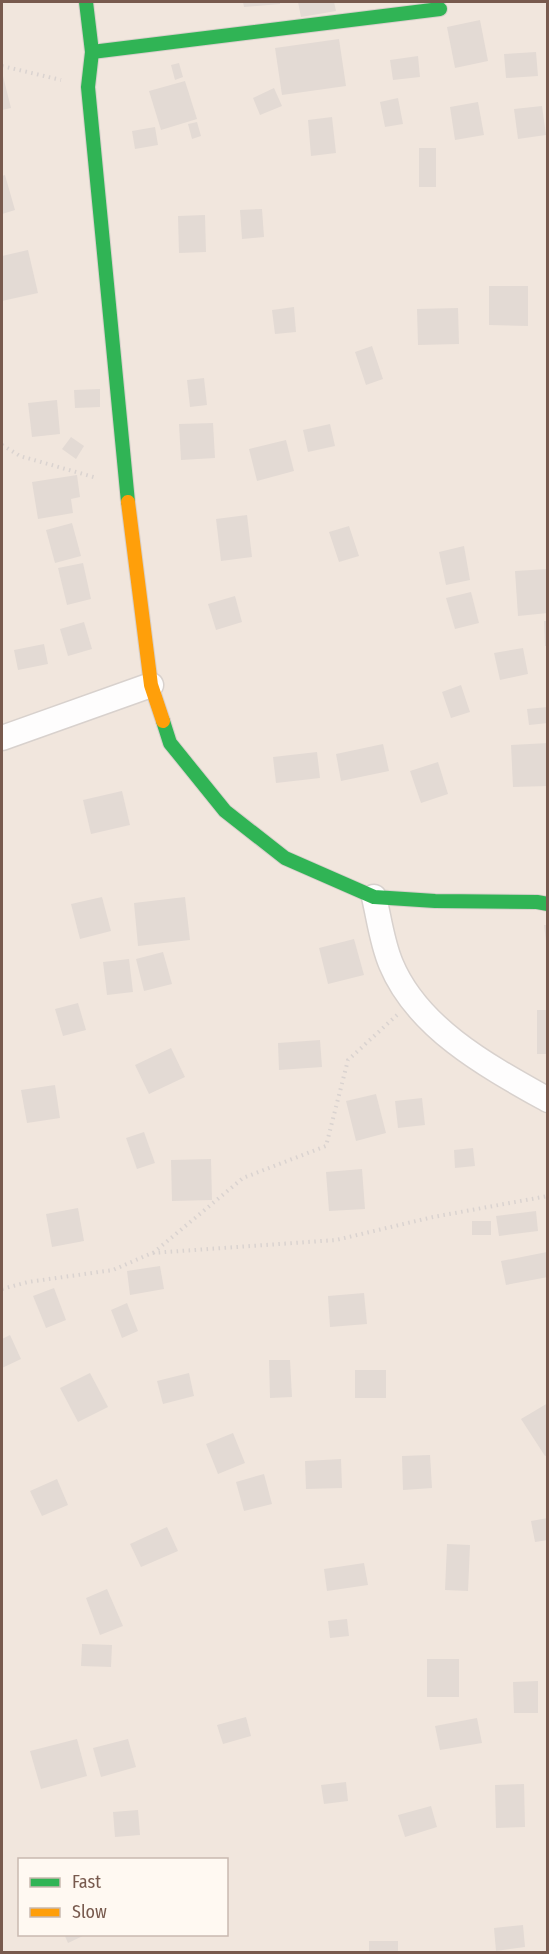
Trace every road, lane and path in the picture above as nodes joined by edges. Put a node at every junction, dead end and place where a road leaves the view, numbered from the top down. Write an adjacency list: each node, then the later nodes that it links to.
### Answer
1 (86, 2): 3 (street)
2 (440, 9): 3 (street)
3 (92, 52): 5 (street)
4 (2, 66): 5 (path)
5 (88, 87): 7 (street)
6 (2, 445): 7 (path)
7 (126, 486): 8 (street)
8 (151, 685): 9 (street); 10 (street)
9 (2, 738)
10 (374, 897): 11 (street); 12 (street)
11 (548, 904)
12 (412, 1002): 13 (street); 15 (path)
13 (548, 1100)
14 (548, 1196): 15 (path)
15 (152, 1253): 16 (path)
16 (2, 1289)

